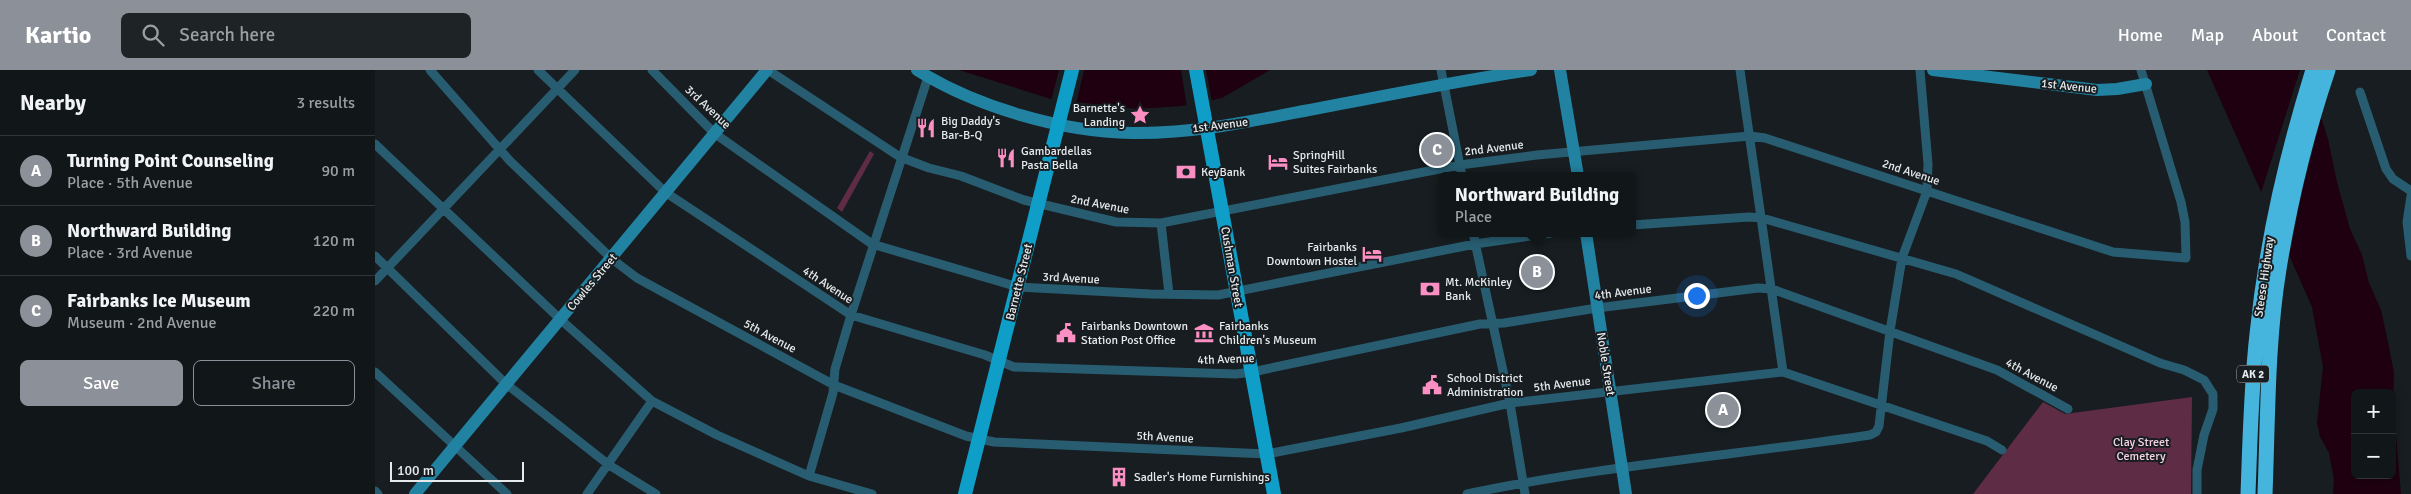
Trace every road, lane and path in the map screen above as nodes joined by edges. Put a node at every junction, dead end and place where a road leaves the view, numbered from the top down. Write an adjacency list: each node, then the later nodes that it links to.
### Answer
1 (430, 70): 28 (street, 5th Avenue)
2 (538, 70): 21 (street, 4th Avenue)
3 (575, 70): 21 (street)
4 (652, 70): 25 (street, 3rd Avenue)
5 (768, 70): 25 (main road, Cowles Street); 30 (street, 2nd Avenue)
6 (917, 70): 18 (main road, 1st Avenue)
7 (1072, 70): 24 (main road, Barnette Street)
8 (1196, 70): 23 (main road, Cushman Street)
9 (1441, 70): 19 (street)
10 (1531, 70): 19 (main road, 1st Avenue)
11 (1560, 70): 29 (main road)
12 (1740, 70): 26 (street)
13 (1920, 70): 35 (street)
14 (1933, 70): 20 (main road, 1st Avenue)
15 (2141, 70): 20 (street)
16 (2313, 70): 97 (highway, Steese Highway / AK 2)
17 (2329, 70): 98 (highway, Steese Highway / AK 2)
18 (928, 77): 24 (main road, 1st Avenue); 30 (street)
19 (1443, 83): 23 (main road, 1st Avenue); 31 (street)
20 (2145, 84): 35 (street, 2nd Avenue)
21 (557, 89): 28 (street); 36 (street, 4th Avenue)
22 (2360, 92): 34 (street)
23 (1206, 122): 24 (main road, 1st Avenue); 40 (main road, Cushman Street)
24 (1058, 125): 38 (main road, Barnette Street)
25 (714, 133): 36 (main road, Cowles Street); 47 (street, 3rd Avenue)
26 (1750, 136): 29 (street, 2nd Avenue); 35 (street, 2nd Avenue); 41 (street)
27 (375, 144): 39 (street)
28 (499, 149): 39 (street); 53 (street, 5th Avenue)
29 (1575, 152): 31 (street, 2nd Avenue); 33 (main road)
30 (901, 157): 38 (street, 2nd Avenue); 47 (street)
31 (1460, 165): 32 (street); 40 (street, 2nd Avenue)
32 (1461, 172)
33 (1578, 172)
34 (2411, 190)
35 (1927, 191): 52 (street)
36 (665, 192): 53 (main road, Cowles Street); 61 (street, 4th Avenue)
37 (2411, 196): 49 (street)
38 (1038, 203): 42 (street, 2nd Avenue); 56 (main road, Barnette Street)
39 (445, 208): 54 (street); 62 (street)
40 (1222, 212): 42 (street, 2nd Avenue); 58 (main road, Cushman Street)
41 (1762, 218): 43 (street); 52 (street); 57 (street)
42 (1161, 223): 59 (street)
43 (1636, 225)
44 (1474, 237): 48 (street)
45 (1523, 237): 48 (street, 3rd Avenue)
46 (1587, 237): 60 (main road, Noble Street)
47 (872, 244): 56 (street, 3rd Avenue); 61 (street)
48 (1475, 244): 58 (street, 3rd Avenue); 63 (street)
49 (2410, 246): 51 (street)
50 (375, 256): 54 (street)
51 (2411, 256)
52 (1902, 258): 64 (street); 96 (street)
53 (612, 259): 62 (main road, Cowles Street); 70 (street, 5th Avenue)
54 (387, 267): 55 (street); 69 (street)
55 (375, 281)
56 (1018, 287): 59 (street, 3rd Avenue); 65 (main road, Barnette Street)
57 (1772, 289): 60 (street, 4th Avenue); 64 (street, 4th Avenue); 68 (street)
58 (1237, 293): 59 (street, 3rd Avenue); 67 (main road, Cushman Street)
59 (1169, 294)
60 (1597, 308): 63 (street, 4th Avenue); 71 (main road, Noble Street)
61 (851, 315): 65 (street, 4th Avenue); 70 (street)
62 (560, 319): 69 (main road, Cowles Street); 72 (street)
63 (1493, 324): 67 (street, 4th Avenue); 73 (street)
64 (1890, 331): 74 (street); 75 (street, 4th Avenue)
65 (999, 362): 67 (street, 4th Avenue); 76 (main road, Barnette Street)
66 (375, 372): 77 (street)
67 (1253, 372): 79 (main road, Cushman Street)
68 (1783, 372): 71 (street, 5th Avenue); 74 (street, 5th Avenue)
69 (505, 384): 77 (main road, Cowles Street); 80 (street)
70 (834, 385): 76 (street, 5th Avenue); 82 (street)
71 (1611, 390): 73 (street, 5th Avenue); 81 (main road, Noble Street)
72 (652, 401): 80 (street); 82 (street)
73 (1510, 403): 79 (street, 5th Avenue); 83 (street)
74 (1882, 405): 78 (street, 5th Avenue); 81 (street)
75 (2068, 409)
76 (980, 440): 79 (street, 5th Avenue); 91 (main road, Barnette Street)
77 (455, 447): 86 (main road, Cowles Street); 87 (street)
78 (2001, 450)
79 (1267, 454): 92 (main road, Cushman Street)
80 (609, 465): 88 (street); 89 (street)
81 (1623, 468): 83 (street); 95 (main road, Noble Street)
82 (809, 476): 90 (street)
83 (1523, 483): 93 (street); 94 (street)
84 (375, 491): 85 (street)
85 (378, 494)
86 (415, 494)
87 (507, 494)
88 (587, 494)
89 (655, 494)
90 (872, 494)
91 (965, 494)
92 (1274, 494)
93 (1467, 494)
94 (1525, 494)
95 (1626, 494)
96 (2197, 494)
97 (2248, 494)
98 (2265, 494)

